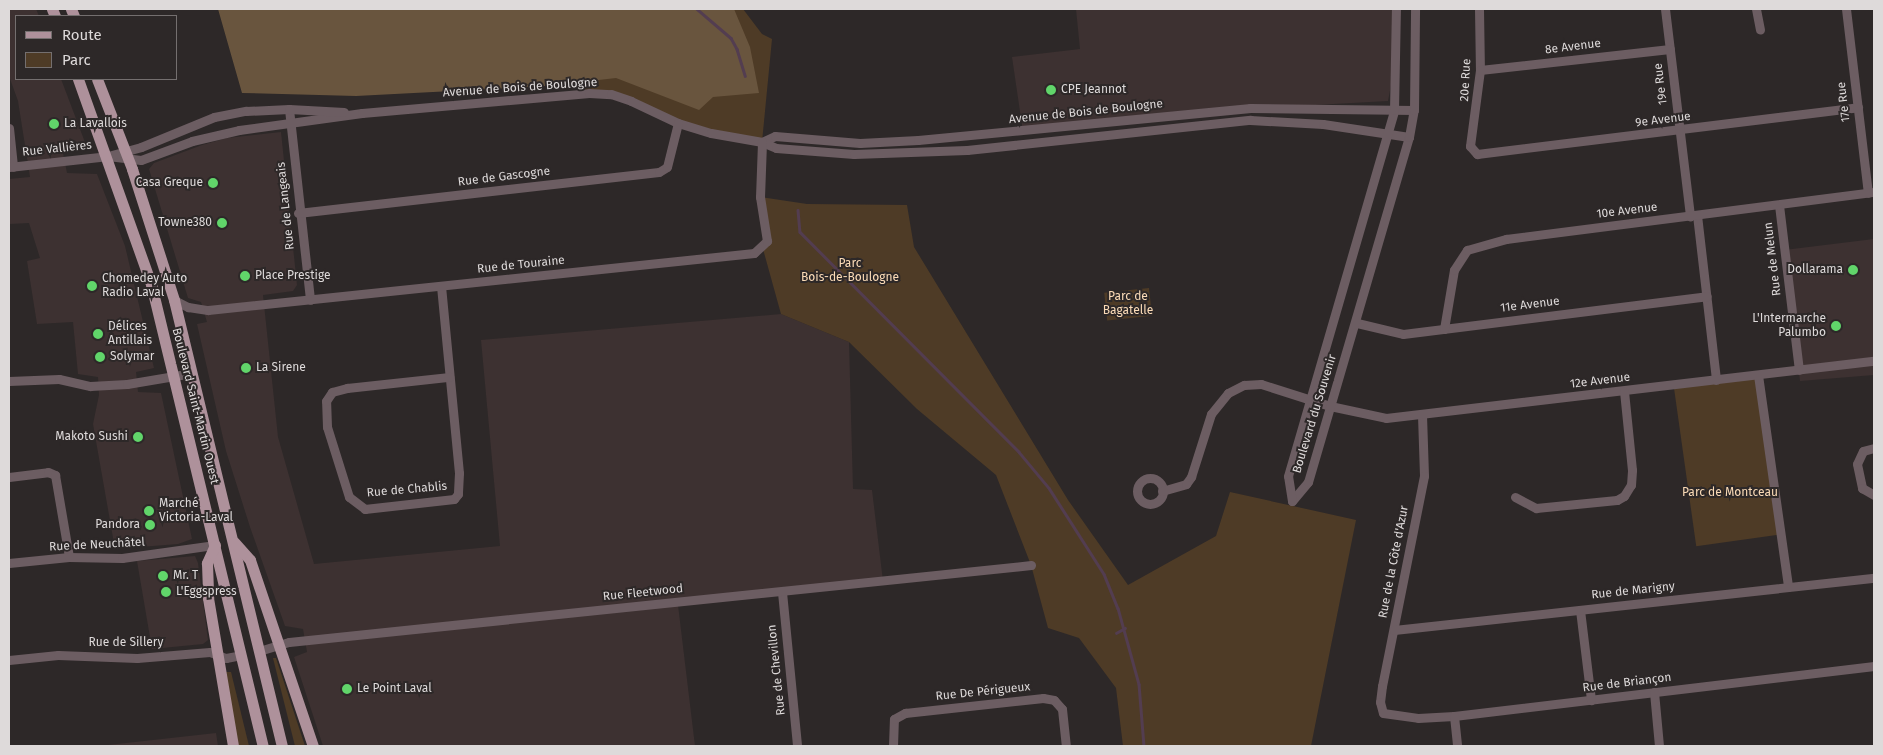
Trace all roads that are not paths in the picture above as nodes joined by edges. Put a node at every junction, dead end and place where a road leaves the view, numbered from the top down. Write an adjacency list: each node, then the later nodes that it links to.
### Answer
1 (1396, 9): 14 (street, Boulevard du Souvenir)
2 (1415, 9): 15 (street, Boulevard du Souvenir)
3 (1479, 9): 9 (street, 20e Rue)
4 (1665, 9): 8 (street, 19e Rue)
5 (1756, 9): 7 (street)
6 (1846, 9): 12 (street, 17e Rue)
7 (1760, 30)
8 (1670, 49): 9 (street, 8e Avenue); 20 (street, 19e Rue)
9 (1480, 70): 24 (street, 20e Rue)
10 (78, 80): 26 (main road, Boulevard Saint-Martin Ouest)
11 (97, 80): 25 (main road, Boulevard Saint-Martin Ouest)
12 (1858, 107): 20 (street, 9e Avenue); 28 (street, 17e Rue)
13 (289, 109): 16 (street, Avenue de Bois de Boulogne); 18 (street, Rue de Langeais); 25 (street, Avenue de Bois de Boulogne)
14 (1394, 110): 15 (street, Avenue de Bois de Boulogne); 21 (street, Boulevard du Souvenir); 23 (street, Avenue de Bois de Boulogne)
15 (1414, 110): 22 (street, Boulevard du Souvenir)
16 (362, 113): 17 (street, Avenue de Bois de Boulogne); 18 (street, Avenue de Bois de Boulogne)
17 (678, 123): 23 (street, Avenue de Bois de Boulogne); 30 (street, Rue de Gascogne)
18 (292, 124): 25 (street, Avenue de Bois de Boulogne); 30 (street, Rue de Langeais)
19 (9, 128): 27 (street)
20 (1679, 131): 24 (street, 9e Avenue); 31 (street, 19e Rue)
21 (1389, 133): 22 (street, Avenue de Bois de Boulogne); 23 (street, Avenue de Bois de Boulogne); 47 (street, Boulevard du Souvenir)
22 (1409, 136): 36 (street, Boulevard du Souvenir)
23 (762, 142): 32 (street, Rue de Touraine)
24 (1472, 151)
25 (127, 155): 26 (street, Avenue de Bois de Boulogne); 34 (main road, Boulevard Saint-Martin Ouest)
26 (108, 156): 27 (street, Rue Vallières); 42 (main road, Boulevard Saint-Martin Ouest)
27 (11, 167)
28 (1871, 193): 29 (street, 10e Avenue)
29 (1779, 205): 31 (street, 10e Avenue); 39 (street, Rue de Melun)
30 (298, 213): 35 (street, Rue de Langeais)
31 (1693, 215): 33 (street, 19e Rue); 37 (street, 10e Avenue)
32 (441, 286): 35 (street, Rue de Touraine); 43 (street, Rue de Chablis)
33 (1706, 296): 37 (street, 11e Avenue); 44 (street, 19e Rue)
34 (174, 300): 35 (street, Rue de Touraine); 40 (main road, Boulevard Saint-Martin Ouest)
35 (310, 300)
36 (1357, 323): 37 (street, 11e Avenue); 48 (street, Boulevard du Souvenir)
37 (1444, 329)
38 (1874, 361): 39 (street, 12e Avenue)
39 (1799, 370): 41 (street, 12e Avenue)
40 (192, 373): 42 (street); 55 (main road, Boulevard Saint-Martin Ouest)
41 (1758, 375): 44 (street, 12e Avenue); 61 (street)
42 (174, 377): 45 (street); 56 (main road, Boulevard Saint-Martin Ouest)
43 (449, 377): 43 (street, Rue de Chablis)
44 (1716, 380): 46 (street, 12e Avenue)
45 (9, 381)
46 (1624, 391): 49 (street, 12e Avenue); 54 (street)
47 (1310, 400): 48 (street, 12e Avenue); 48 (street, Boulevard du Souvenir); 52 (street, 12e Avenue)
48 (1330, 406): 49 (street, 12e Avenue)
49 (1422, 415): 64 (street, Rue de la Côte d'Azur)
50 (1874, 448): 53 (street)
51 (9, 477): 57 (street)
52 (1162, 491)
53 (1874, 495)
54 (1515, 497)
55 (233, 540): 65 (main road); 66 (main road, Boulevard Saint-Martin Ouest)
56 (215, 545): 57 (street, Rue de Neuchâtel); 67 (main road); 68 (main road, Boulevard Saint-Martin Ouest)
57 (69, 557): 58 (street, Rue de Neuchâtel)
58 (9, 563)
59 (1031, 565): 62 (street, Rue Fleetwood)
60 (1874, 578): 61 (street, Rue de Marigny)
61 (1788, 587): 63 (street, Rue de Marigny)
62 (782, 592): 65 (street, Rue Fleetwood); 79 (street, Rue de Chevillon)
63 (1580, 610): 64 (street, Rue de Marigny); 72 (street)
64 (1394, 630): 73 (street, Rue de la Côte d'Azur)
65 (280, 645): 66 (street, Rue Fleetwood); 78 (main road)
66 (259, 651): 77 (main road, Boulevard Saint-Martin Ouest)
67 (217, 654): 68 (street, Rue de Sillery); 69 (street, Rue de Sillery); 75 (main road)
68 (242, 655): 76 (main road, Boulevard Saint-Martin Ouest)
69 (9, 660)
70 (1874, 666): 71 (street, Rue de Briançon)
71 (1654, 692): 72 (street, Rue de Briançon); 83 (street)
72 (1591, 700): 74 (street, Rue de Briançon)
73 (1383, 713): 74 (street, Rue de Briançon)
74 (1454, 716): 82 (street)
75 (233, 746)
76 (264, 746)
77 (282, 746)
78 (313, 746)
79 (797, 746)
80 (893, 746): 81 (street, Rue De Périgueux)
81 (1066, 746)
82 (1457, 746)
83 (1659, 746)

